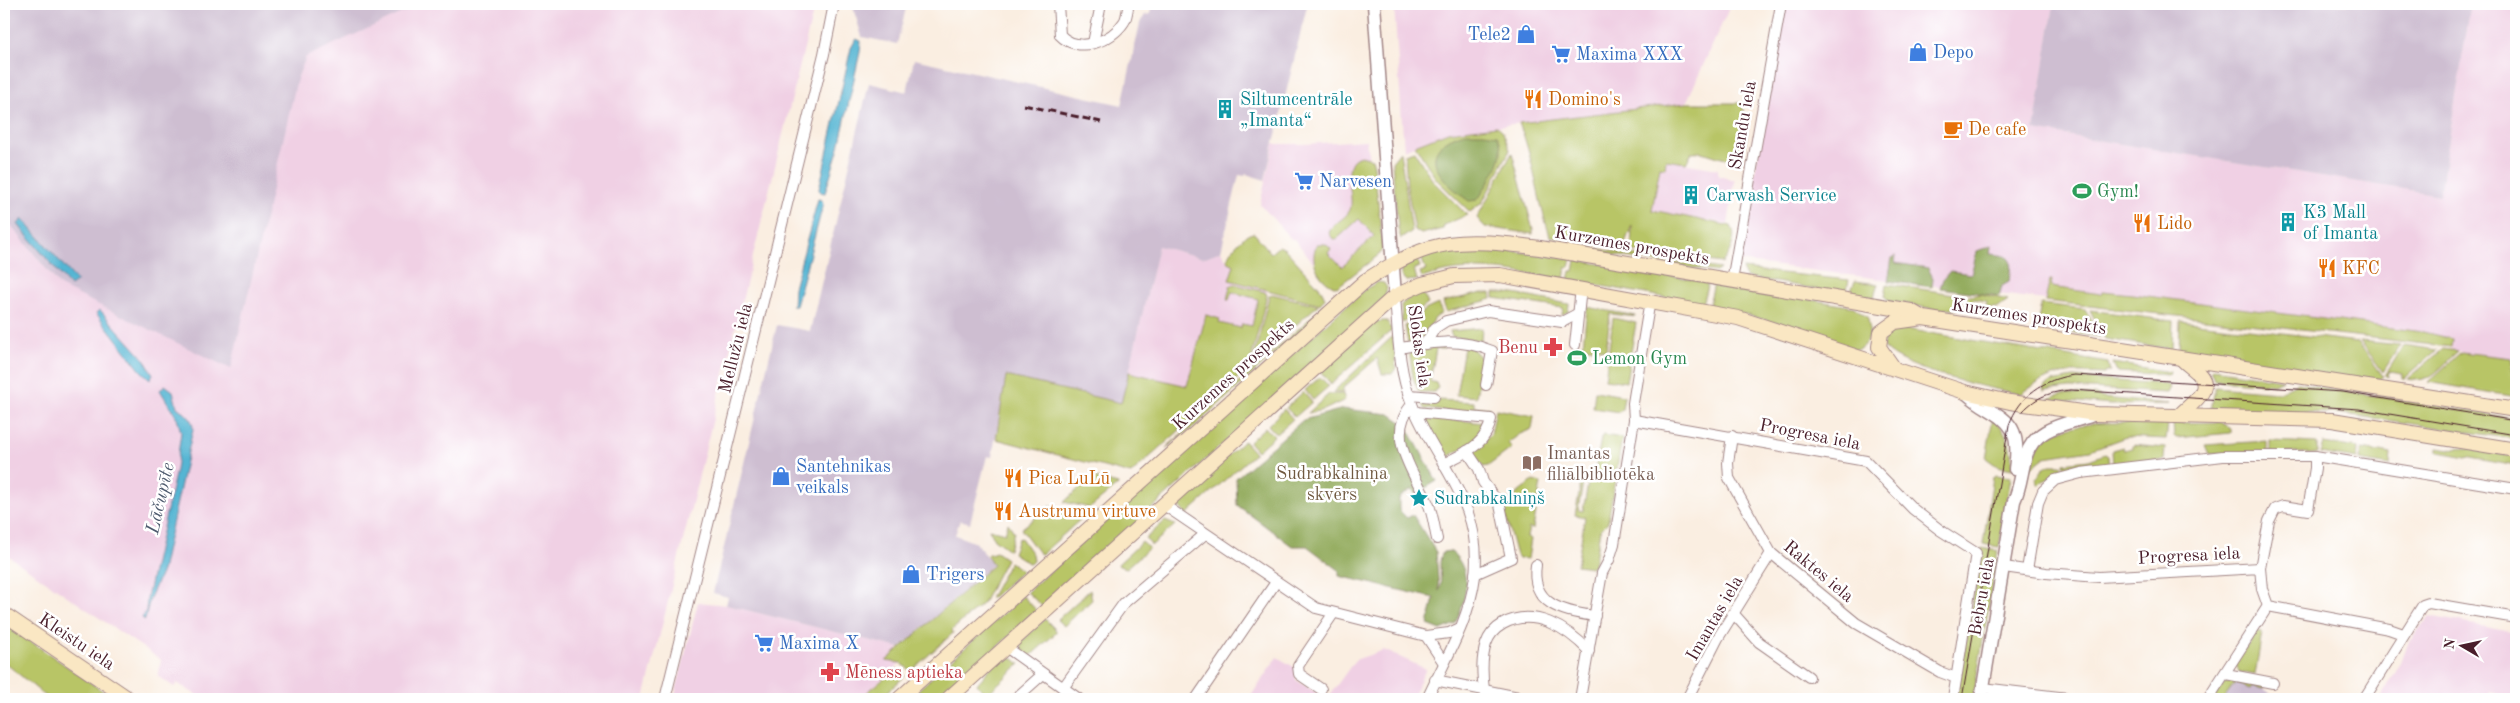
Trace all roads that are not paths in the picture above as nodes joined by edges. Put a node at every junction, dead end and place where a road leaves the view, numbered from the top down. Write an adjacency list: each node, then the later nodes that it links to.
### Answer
1 (834, 4): 68 (street, Mellužu iela)
2 (1058, 4): 7 (street)
3 (1129, 4): 7 (street)
4 (1374, 4): 8 (street, Slokas iela)
5 (1781, 4): 9 (street, Skandu iela)
6 (1100, 9): 7 (street)
7 (1093, 43)
8 (1393, 263): 9 (main road, Kurzemes prospekts); 11 (street, Slokas iela); 69 (main road, Kurzemes prospekts)
9 (1732, 281): 14 (main road, Kurzemes prospekts)
10 (1581, 288): 11 (main road); 12 (main road); 13 (street)
11 (1396, 296): 17 (street, Slokas iela); 35 (main road)
12 (1650, 300): 19 (main road); 27 (street)
13 (1576, 314): 15 (street); 16 (street)
14 (1923, 318): 18 (main road, Kurzemes prospekts); 19 (main road)
15 (1425, 344): 17 (street); 20 (street)
16 (1575, 345)
17 (1400, 348): 23 (street, Slokas iela)
18 (2183, 360): 24 (main road, Kurzemes prospekts); 26 (main road)
19 (1893, 367): 21 (main road)
20 (1486, 385)
21 (1965, 392): 25 (main road); 34 (street, Bebru iela)
22 (1434, 397): 23 (street)
23 (1412, 404): 30 (street); 32 (street, Slokas iela); 37 (street)
24 (2516, 410)
25 (2096, 414): 26 (main road); 34 (street, Bebru iela)
26 (2178, 416): 29 (main road)
27 (1634, 420): 28 (street, Progresa iela); 49 (street)
28 (1732, 436): 38 (street, Raktes iela); 60 (street, Progresa iela)
29 (2514, 448)
30 (1467, 451): 32 (street); 43 (street)
31 (2315, 456): 33 (street); 41 (street); 42 (street)
32 (1445, 463): 43 (street, Slokas iela)
33 (2516, 489)
34 (2014, 501): 40 (street, Bebru iela)
35 (1164, 505): 36 (street); 54 (main road)
36 (1205, 534): 44 (street); 63 (street)
37 (1437, 539)
38 (1770, 553): 48 (street, Imantas iela); 60 (street, Raktes iela)
39 (1536, 565): 49 (street)
40 (2004, 567): 42 (street, Progresa iela); 66 (street, Bebru iela)
41 (2260, 568): 42 (street, Progresa iela); 45 (street, Progresa iela)
42 (2027, 570)
43 (1475, 574): 51 (street, Slokas iela)
44 (1276, 582): 47 (street); 73 (street)
45 (2268, 606): 52 (street); 58 (street)
46 (4, 614): 67 (main road, Kleistu iela)
47 (1333, 614): 53 (street); 64 (street)
48 (1733, 614): 59 (street); 77 (street, Imantas iela)
49 (1595, 616): 55 (street)
50 (2516, 618): 52 (street)
51 (1460, 628): 53 (street); 56 (street, Slokas iela)
52 (2403, 634): 81 (street)
53 (1426, 636): 56 (street)
54 (1006, 647): 57 (street); 70 (main road)
55 (1589, 651): 65 (street); 76 (street)
56 (1444, 663): 61 (street, Slokas iela)
57 (1043, 674): 63 (street); 71 (street)
58 (2226, 674): 62 (street); 80 (street)
59 (1809, 678)
60 (1956, 678): 78 (street)
61 (1436, 680): 65 (street); 74 (street, Slokas iela)
62 (2273, 683)
63 (1063, 688): 72 (street)
64 (1321, 689)
65 (1484, 690): 75 (street)
66 (1982, 694): 79 (street)
67 (129, 699)
68 (665, 699)
69 (899, 699)
70 (948, 699)
71 (1015, 699)
72 (1079, 699)
73 (1196, 699)
74 (1427, 699)
75 (1528, 699)
76 (1580, 699)
77 (1687, 699)
78 (1952, 699)
79 (2076, 699)
80 (2208, 699)
81 (2364, 699)

